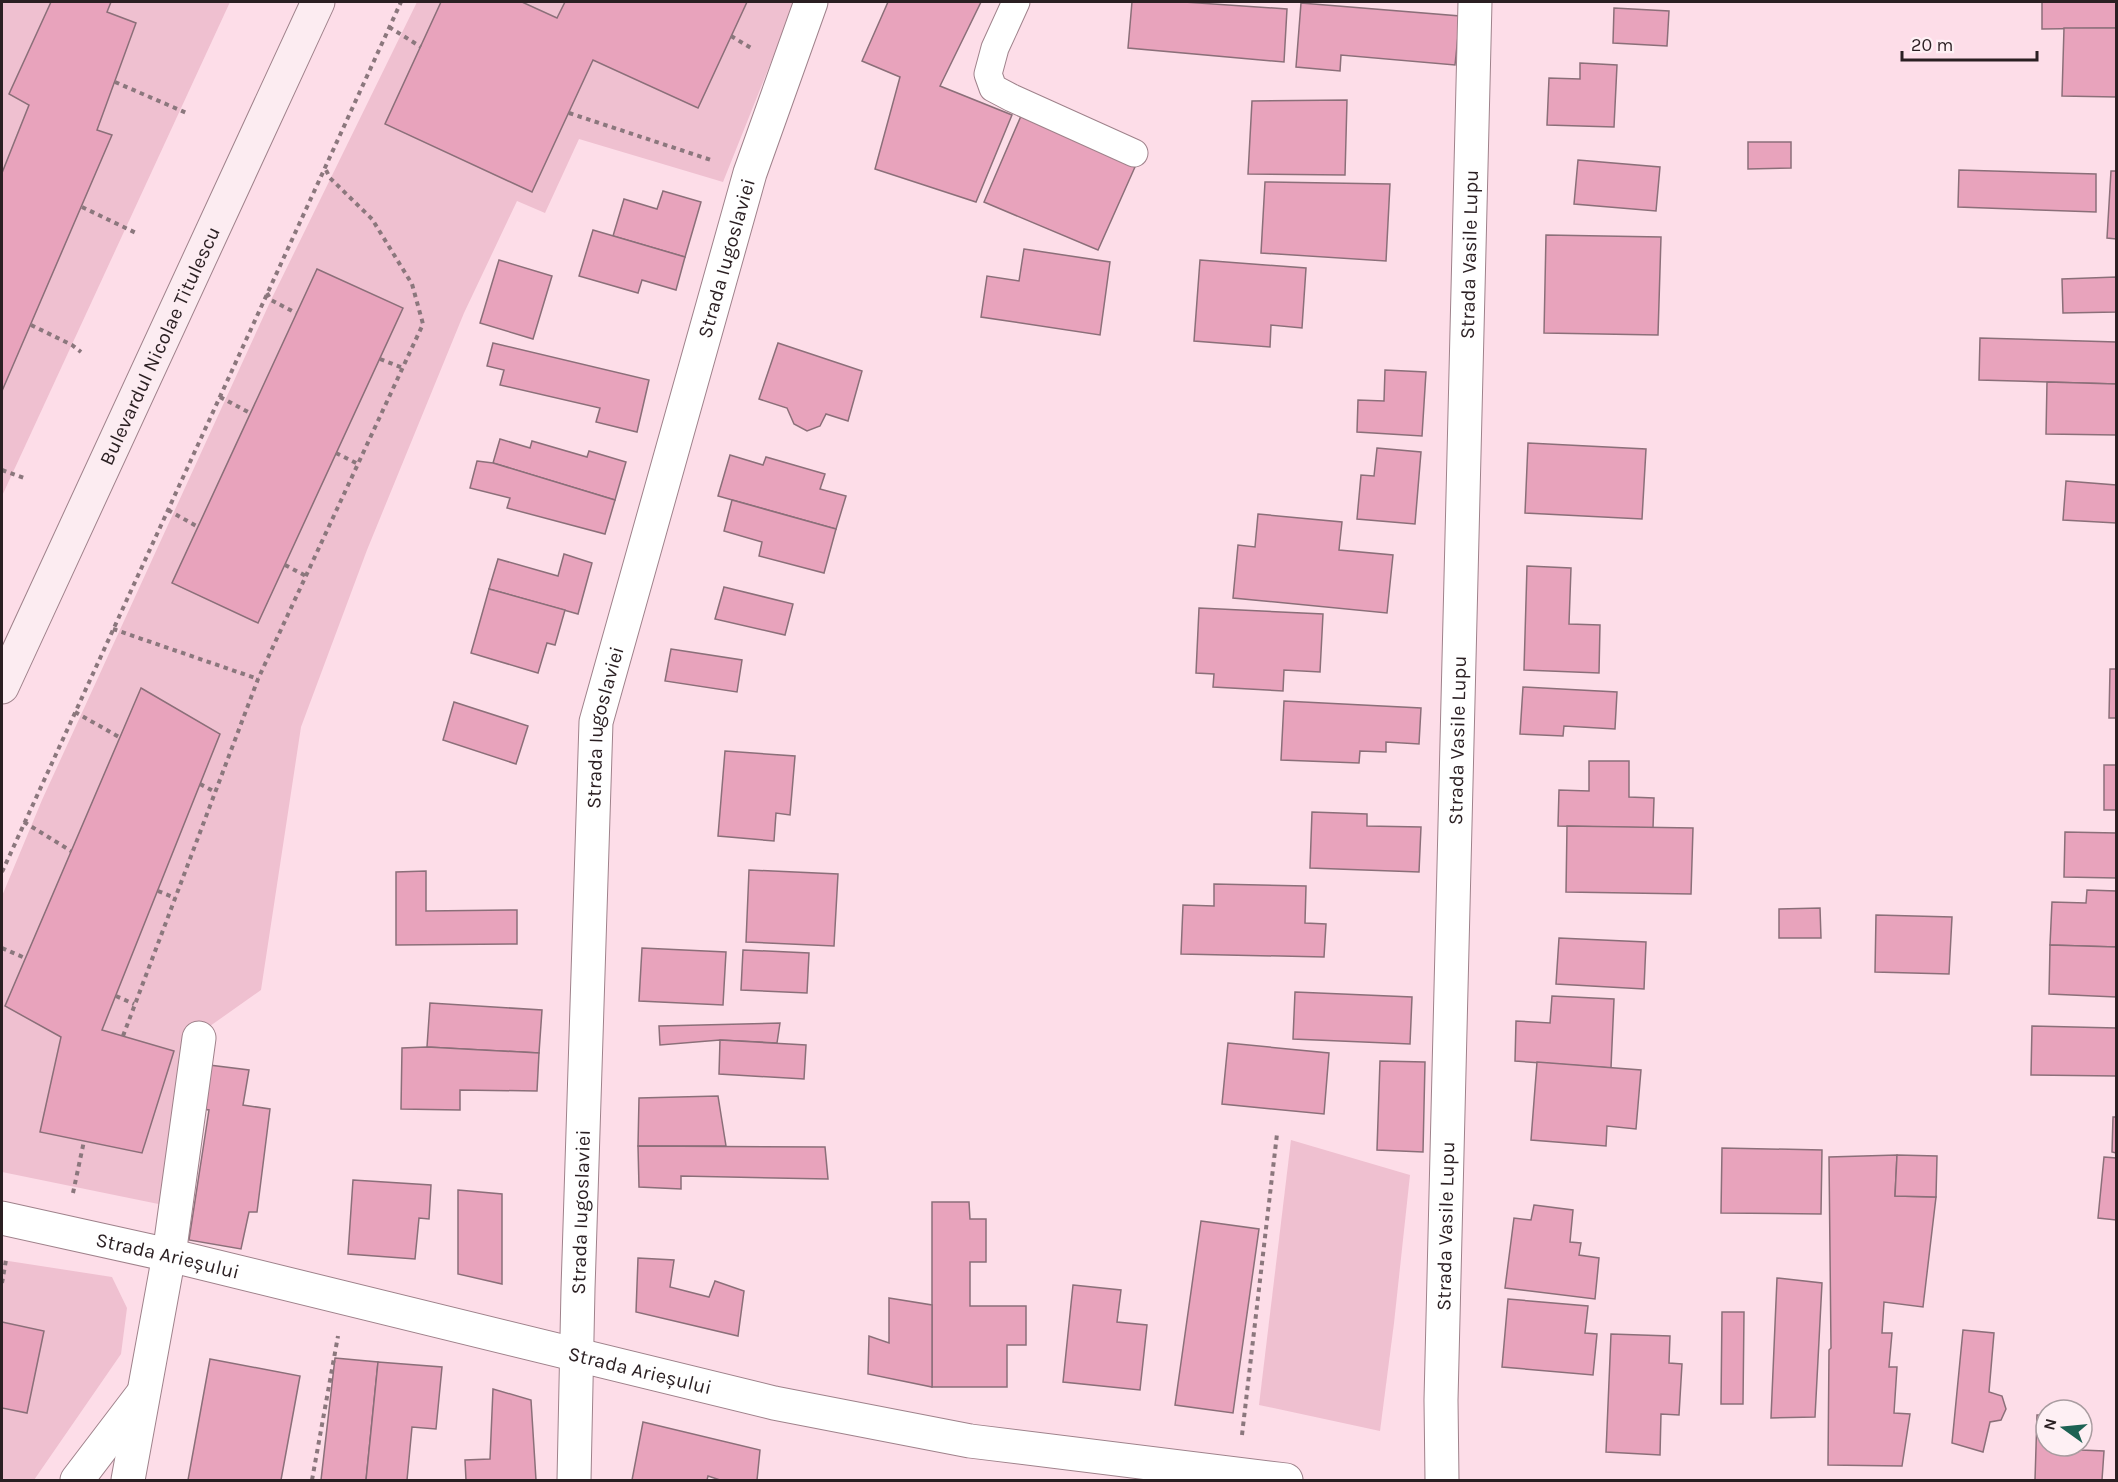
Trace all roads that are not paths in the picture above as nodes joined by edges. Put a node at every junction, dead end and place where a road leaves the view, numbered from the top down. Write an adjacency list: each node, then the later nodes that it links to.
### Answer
1 (318, 2): 6 (main road, Bulevardul Nicolae Titulescu)
2 (811, 2): 10 (street, Strada Iugoslaviei)
3 (1016, 2): 5 (lane)
4 (1475, 2): 16 (street, Strada Vasile Lupu)
5 (1134, 153)
6 (2, 687)
7 (199, 1038): 9 (street)
8 (2, 1218): 9 (street, Strada Arieșului)
9 (169, 1255): 10 (street, Strada Arieșului); 11 (street)
10 (576, 1354): 14 (street, Strada Iugoslaviei); 15 (street, Strada Arieșului)
11 (146, 1390): 12 (street); 13 (street)
12 (77, 1480)
13 (128, 1480)
14 (574, 1480)
15 (1286, 1480)
16 (1442, 1480)

